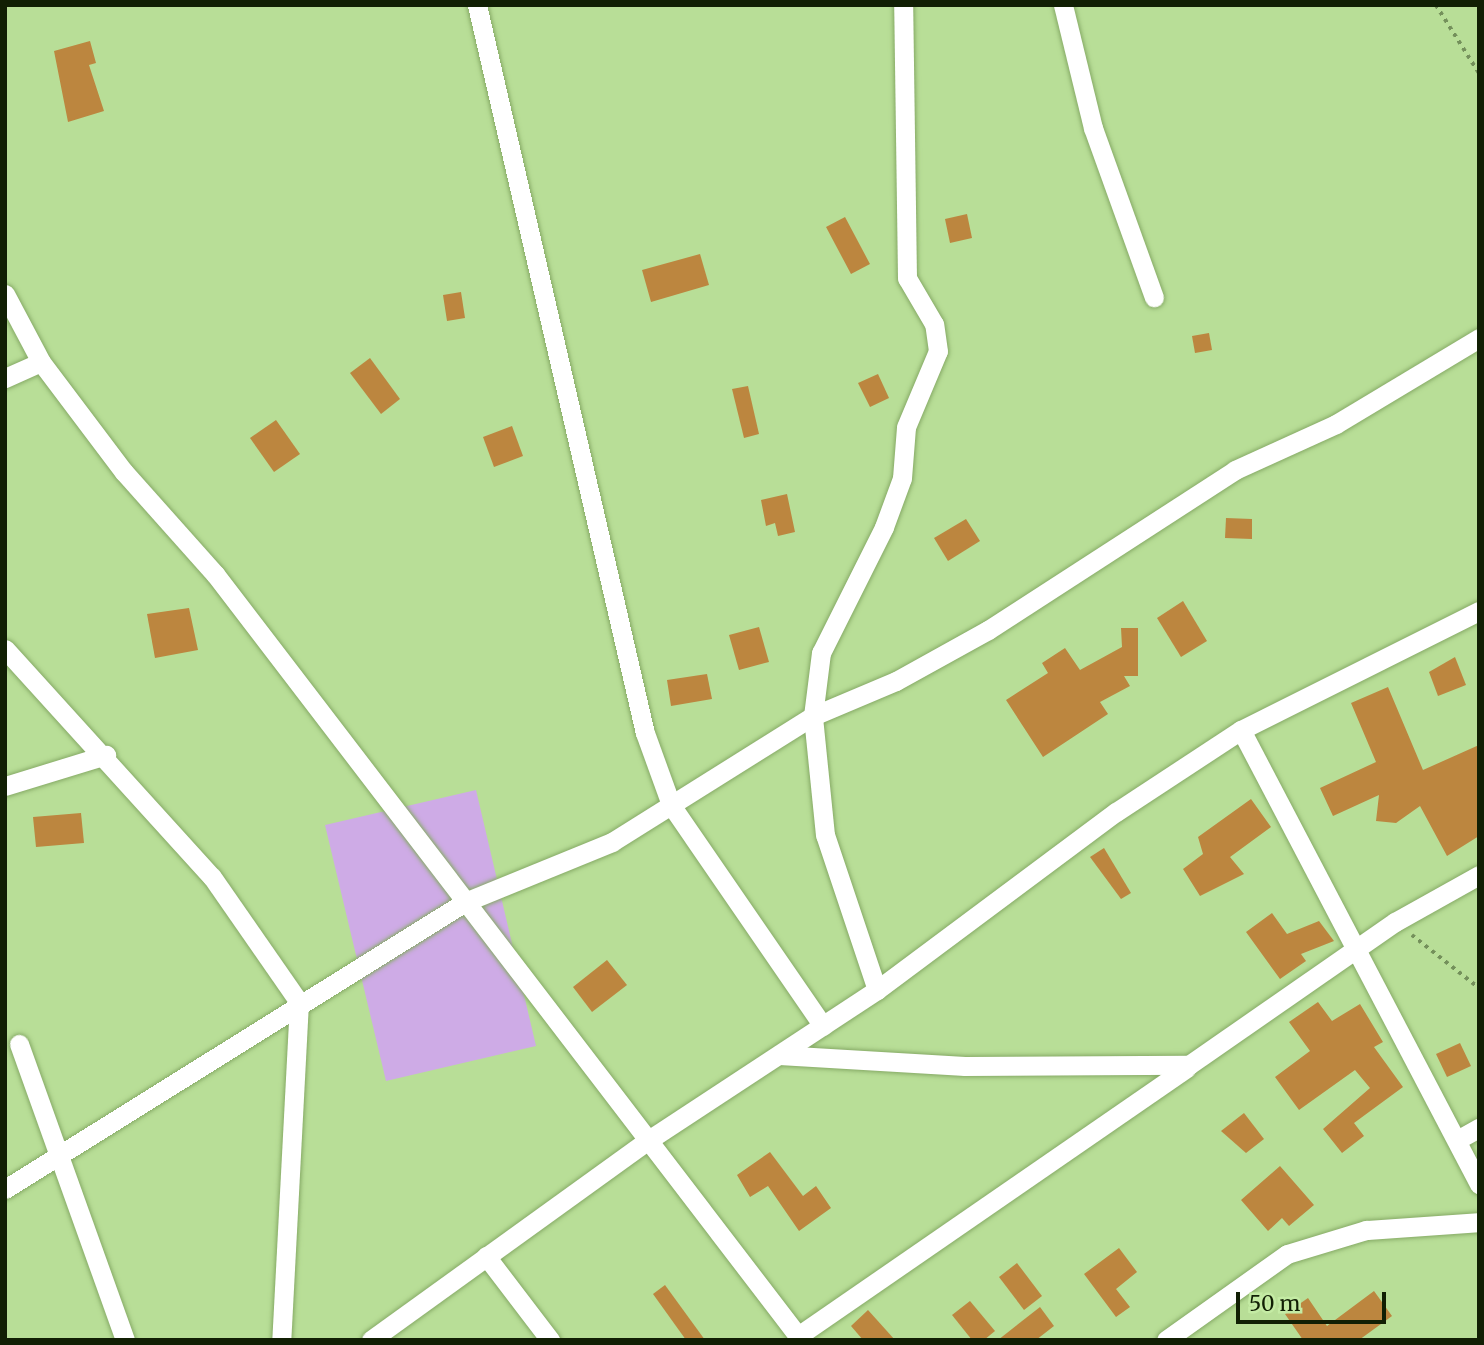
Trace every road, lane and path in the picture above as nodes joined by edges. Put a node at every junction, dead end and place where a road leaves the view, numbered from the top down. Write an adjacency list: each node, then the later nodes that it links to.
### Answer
1 (477, 5): 17 (street)
2 (902, 5): 13 (street)
3 (1063, 5): 7 (street)
4 (1436, 5): 5 (path)
5 (1479, 73)
6 (5, 294): 9 (street)
7 (1154, 297)
8 (1479, 338): 13 (street)
9 (41, 362): 10 (street); 19 (street)
10 (5, 378)
11 (1479, 611): 14 (street)
12 (5, 649): 15 (street)
13 (813, 716): 17 (street); 23 (street)
14 (1241, 730): 21 (street); 23 (street)
15 (106, 755): 16 (street); 24 (street)
16 (5, 786)
17 (671, 805): 19 (street); 25 (street)
18 (1479, 875): 20 (street)
19 (465, 902): 24 (street); 31 (street)
20 (1395, 922): 21 (street); 22 (path)
21 (1357, 952): 28 (street); 30 (street)
22 (1479, 988)
23 (877, 990): 25 (street)
24 (299, 1002): 32 (street); 39 (street)
25 (823, 1026): 27 (street)
26 (19, 1044): 32 (street)
27 (779, 1055): 28 (street); 31 (street)
28 (1189, 1065): 37 (street)
29 (1479, 1128): 30 (street)
30 (1457, 1140): 33 (street)
31 (647, 1141): 36 (street); 37 (street)
32 (60, 1155): 34 (street); 38 (street)
33 (1479, 1184)
34 (5, 1189)
35 (1479, 1222): 42 (street)
36 (486, 1256): 40 (street); 41 (street)
37 (799, 1338)
38 (125, 1340)
39 (281, 1340)
40 (371, 1340)
41 (550, 1340)
42 (1166, 1340)

